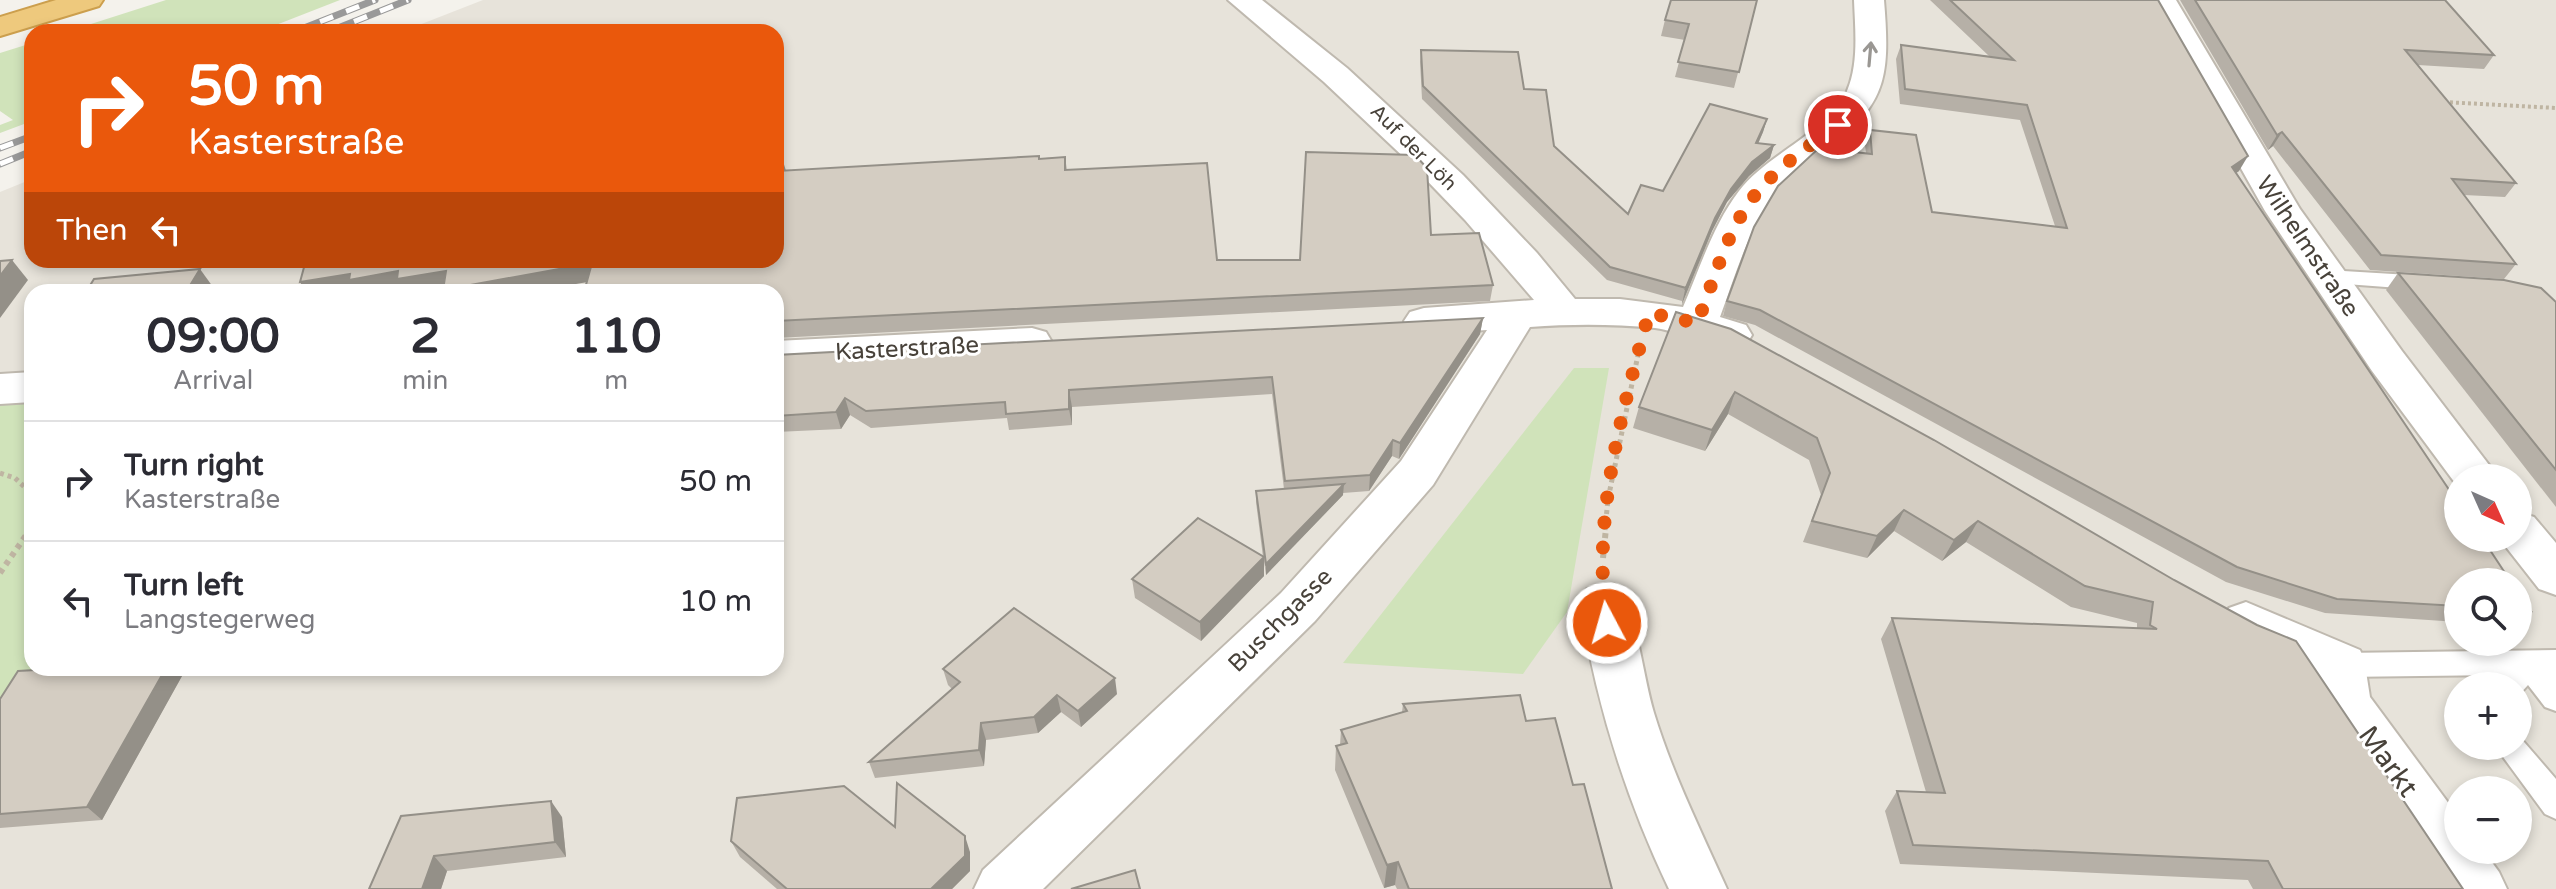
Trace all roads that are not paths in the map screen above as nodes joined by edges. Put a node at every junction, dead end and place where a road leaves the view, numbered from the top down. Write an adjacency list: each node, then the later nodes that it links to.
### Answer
1 (88, 0): 5 (highway)
2 (1243, 0): 8 (street, Auf der Löh)
3 (1869, 0): 11 (street, one-way to 3)
4 (2161, 0): 6 (street, Wilhelmstraße)
5 (0, 27)
6 (2327, 277): 7 (lane); 17 (street, Wilhelmstraße)
7 (2447, 284)
8 (1565, 314): 9 (street); 11 (street)
9 (1516, 317): 10 (street); 27 (street, Buschgasse)
10 (1390, 323)
11 (1697, 323): 13 (street)
12 (1075, 340): 14 (street, Kasterstraße)
13 (1765, 352)
14 (784, 355)
15 (24, 388): 16 (street)
16 (0, 389)
17 (2466, 464)
18 (2532, 547): 19 (street)
19 (2556, 576)
20 (2205, 601): 22 (street)
21 (1604, 603): 28 (street)
22 (2342, 665): 23 (lane); 29 (street, Markt)
23 (2531, 670): 24 (lane)
24 (2556, 698)
25 (2522, 760): 26 (lane)
26 (2556, 804)
27 (1003, 889)
28 (1698, 889)
29 (2481, 889)

